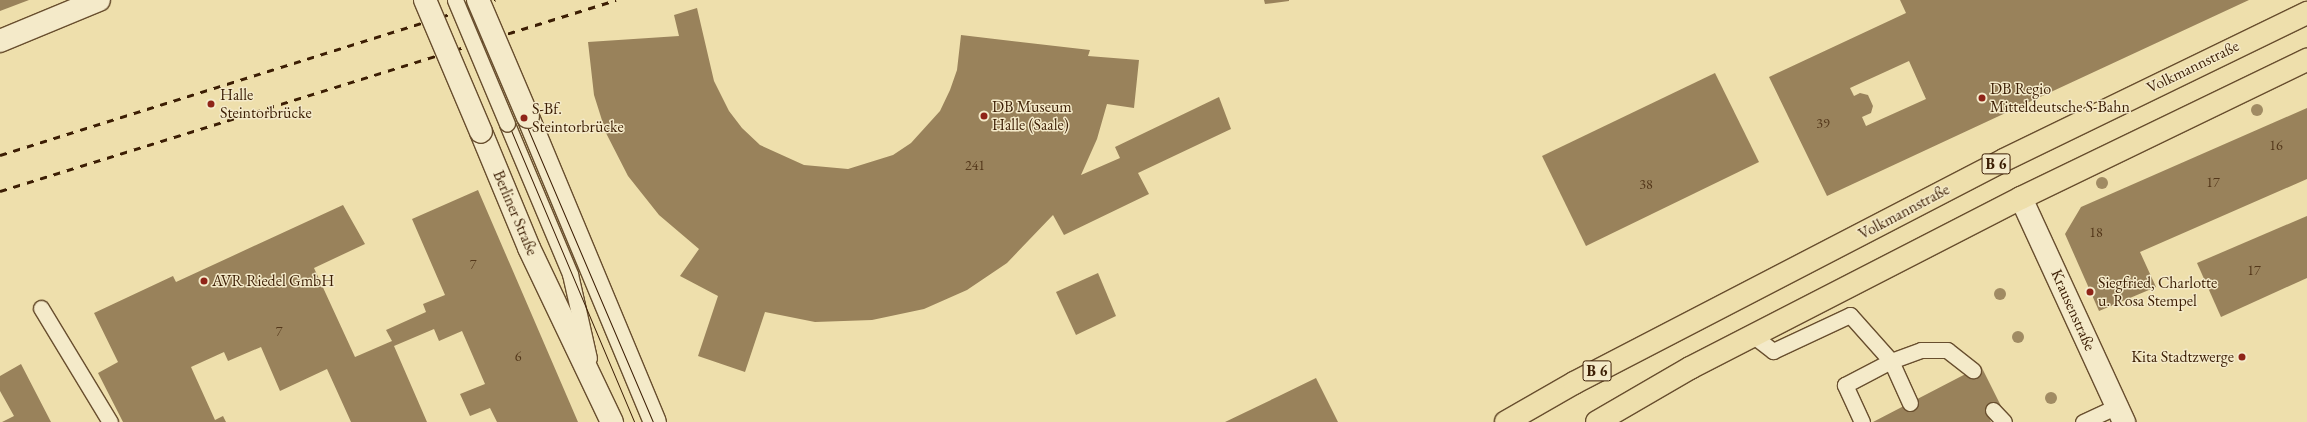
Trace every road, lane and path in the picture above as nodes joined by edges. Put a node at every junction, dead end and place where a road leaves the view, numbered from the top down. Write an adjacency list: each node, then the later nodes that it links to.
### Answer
1 (100, 0): 6 (street)
2 (425, 0): 14 (street, Berliner Straße, bridge)
3 (455, 0): 8 (lane, bridge)
4 (478, 0): 8 (street, bridge)
5 (2307, 13): 21 (main road, Volkmannstraße / B 6)
6 (0, 41)
7 (2307, 60): 9 (main road, B 6)
8 (517, 120): 14 (lane); 20 (street)
9 (2022, 198): 11 (main road, B 6); 17 (street, Krausenstraße)
10 (41, 308): 18 (lane)
11 (1755, 338): 12 (lane); 22 (main road, B 6)
12 (1891, 361): 13 (lane); 15 (lane); 23 (lane)
13 (1973, 370)
14 (594, 381): 19 (street, Berliner Straße)
15 (1910, 403)
16 (1993, 410): 24 (lane)
17 (2120, 414): 25 (lane)
18 (110, 422)
19 (612, 422)
20 (655, 422)
21 (1506, 422)
22 (1597, 422)
23 (1862, 422)
24 (2004, 422)
25 (2083, 422)

